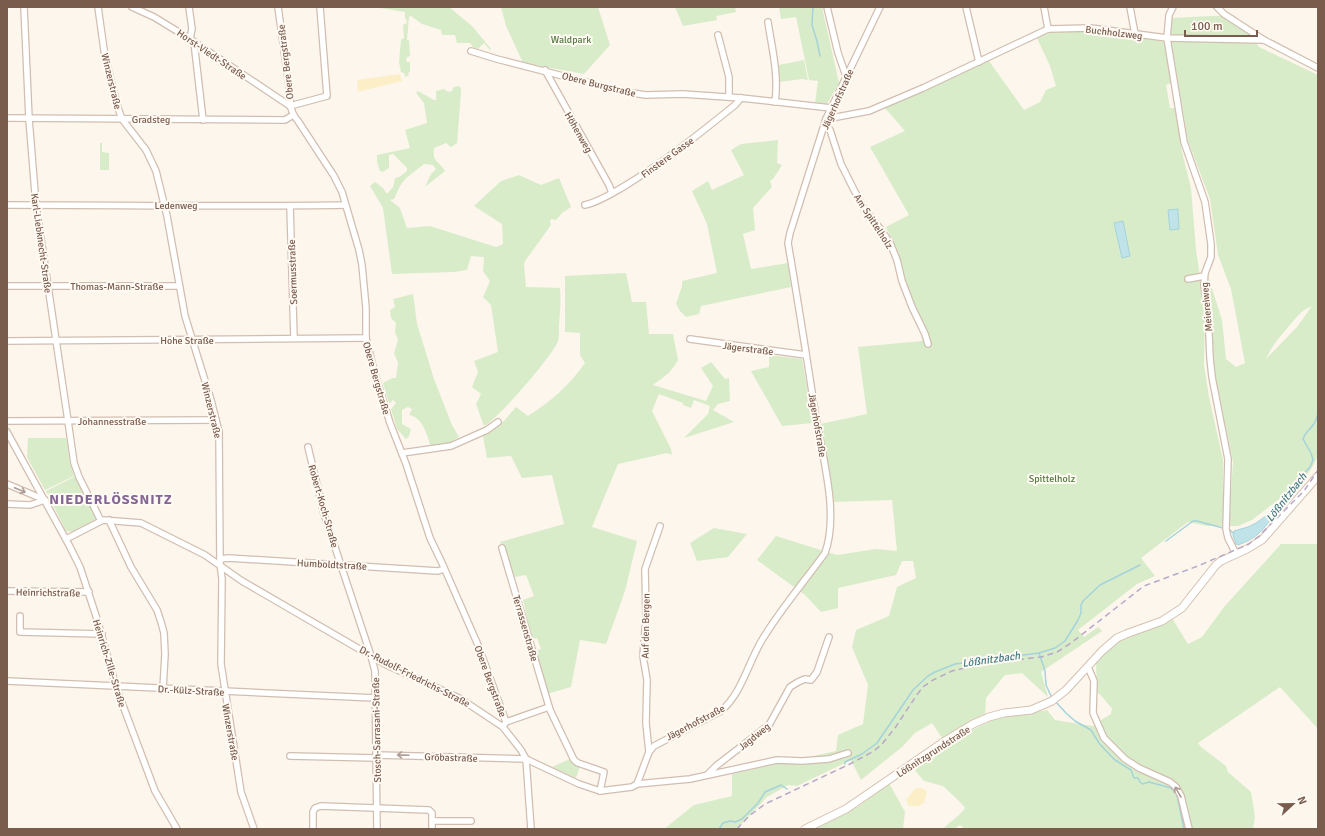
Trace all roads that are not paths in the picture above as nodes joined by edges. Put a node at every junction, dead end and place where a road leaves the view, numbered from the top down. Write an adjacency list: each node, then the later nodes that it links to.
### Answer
1 (24, 7): 33 (street, Karl-Liebknecht-Straße)
2 (98, 7): 34 (street, Winzerstraße)
3 (132, 7): 19 (street, Horst-Viedt-Straße)
4 (190, 7): 19 (street)
5 (278, 7): 29 (street, Obere Bergstraße)
6 (320, 7): 29 (street)
7 (827, 7): 25 (street)
8 (880, 7): 25 (street, Jägerhofstraße)
9 (966, 7): 22 (street)
10 (1044, 7): 15 (street)
11 (1130, 7): 16 (street)
12 (1173, 7): 18 (street, Meiereiweg)
13 (1217, 7): 20 (street)
14 (768, 22): 28 (street)
15 (1048, 29): 16 (street, Buchholzweg); 22 (street, Buchholzweg)
16 (1135, 34): 18 (street, Buchholzweg)
17 (718, 36): 26 (street)
18 (1167, 38): 20 (street, Buchholzweg); 44 (street, Meiereiweg)
19 (192, 40): 29 (street, Horst-Viedt-Straße); 35 (street)
20 (1264, 40): 23 (street, Buchholzweg)
21 (471, 51): 24 (street, Obere Burgstraße)
22 (979, 62): 36 (street, Buchholzweg)
23 (1318, 68)
24 (545, 70): 26 (street, Obere Burgstraße); 37 (street, Höhenweg)
25 (848, 75): 30 (street, Jägerhofstraße)
26 (729, 97): 27 (street, Obere Burgstraße)
27 (741, 98): 28 (street, Obere Burgstraße); 37 (street, Finstere Gasse)
28 (775, 102): 30 (street, Obere Burgstraße)
29 (290, 106): 31 (street, Obere Bergstraße)
30 (831, 108): 36 (street, Jägerhofstraße)
31 (293, 115): 35 (street, Gradsteg); 41 (street, Obere Bergstraße)
32 (7, 118): 33 (street, Gradsteg)
33 (29, 119): 34 (street, Gradsteg); 39 (street, Karl-Liebknecht-Straße)
34 (122, 119): 35 (street, Gradsteg); 40 (street, Winzerstraße)
35 (203, 120)
36 (826, 121): 55 (street, Am Spittelholz); 56 (street, Jägerhofstraße)
37 (612, 193): 42 (street, Finstere Gasse)
38 (7, 205): 39 (street, Ledenweg)
39 (36, 205): 40 (street, Ledenweg); 47 (street, Karl-Liebknecht-Straße)
40 (164, 205): 43 (street, Ledenweg); 48 (street, Winzerstraße)
41 (345, 205): 43 (street, Ledenweg); 50 (street, Obere Bergstraße)
42 (585, 205)
43 (290, 206): 49 (street, Soermusstraße)
44 (1204, 276): 45 (street); 73 (street, Meiereiweg)
45 (1188, 279)
46 (7, 286): 47 (street, Thomas-Mann-Straße)
47 (48, 286): 48 (street, Thomas-Mann-Straße); 52 (street, Karl-Liebknecht-Straße)
48 (179, 286): 53 (street, Winzerstraße)
49 (294, 338): 50 (street, Hohe Straße); 53 (street, Hohe Straße)
50 (366, 338): 63 (street, Obere Bergstraße)
51 (690, 339): 56 (street, Jägerstraße)
52 (56, 340): 53 (street, Hohe Straße); 54 (street, Hohe Straße); 58 (street, Karl-Liebknecht-Straße)
53 (191, 340): 57 (street, Winzerstraße)
54 (7, 341)
55 (928, 344)
56 (806, 355): 91 (street, Jägerhofstraße)
57 (216, 420): 58 (street, Johannesstraße); 74 (street, Winzerstraße)
58 (68, 421): 59 (street, Johannesstraße); 69 (street, Karl-Liebknecht-Straße)
59 (7, 422)
60 (498, 422): 63 (street)
61 (7, 432): 66 (street)
62 (308, 448): 75 (street, Robert-Koch-Straße)
63 (402, 453): 76 (street, Obere Bergstraße)
64 (1318, 476): 73 (street, Lößnitzgrundstraße)
65 (7, 484): 66 (street, one-way to 66)
66 (45, 500): 67 (street); 71 (street, Heinrich-Zille-Straße)
67 (7, 504)
68 (109, 520): 69 (street, Dr.-Rudolf-Friedrichs-Straße); 74 (street, Dr.-Rudolf-Friedrichs-Straße); 86 (street)
69 (101, 521): 71 (street)
70 (660, 526): 91 (street, Auf den Bergen)
71 (66, 539): 78 (street, Heinrich-Zille-Straße)
72 (502, 548): 89 (street, Terrassenstraße)
73 (1236, 554): 83 (street, Lößnitzgrundstraße)
74 (220, 562): 75 (street, Humboldtstraße); 82 (street, Dr.-Rudolf-Friedrichs-Straße); 87 (street, Winzerstraße)
75 (341, 565): 76 (street, Humboldtstraße); 82 (street, Stosch-Sarrasani-Straße)
76 (444, 569): 90 (street, Obere Bergstraße)
77 (7, 591): 78 (street, Heinrichstraße)
78 (89, 592): 80 (street, Heinrich-Zille-Straße)
79 (20, 616): 80 (street)
80 (102, 634): 85 (street, Heinrich-Zille-Straße)
81 (829, 637): 96 (street, Jagdweg)
82 (371, 656): 88 (street, Stosch-Sarrasani-Straße); 90 (street, Dr.-Rudolf-Friedrichs-Straße)
83 (1088, 667): 108 (street, Lößnitzgrundstraße); 109 (street, one-way to 83)
84 (7, 681): 85 (street, Dr.-Külz-Straße)
85 (116, 687): 86 (street, Dr.-Külz-Straße); 102 (street, Heinrich-Zille-Straße)
86 (163, 689): 87 (street, Dr.-Külz-Straße)
87 (224, 692): 88 (street, Dr.-Külz-Straße); 103 (street, Winzerstraße)
88 (375, 698): 94 (street, Stosch-Sarrasani-Straße)
89 (549, 707): 90 (street); 98 (street, Terrassenstraße)
90 (505, 725): 95 (street, Dr.-Rudolf-Friedrichs-Straße)
91 (649, 752): 97 (street, Jägerhofstraße)
92 (848, 753): 96 (street)
93 (290, 756): 94 (street, Gröbastraße)
94 (376, 756): 95 (street, Gröbastraße, one-way to 94); 99 (street, Stosch-Sarrasani-Straße)
95 (526, 759): 98 (street); 107 (street)
96 (708, 775): 97 (street)
97 (637, 784): 98 (street)
98 (600, 790)
99 (377, 808): 100 (street); 104 (street); 105 (street, Stosch-Sarrasani-Straße)
100 (433, 821): 101 (street); 106 (street)
101 (471, 821)
102 (177, 829)
103 (254, 829)
104 (313, 829)
105 (377, 829)
106 (432, 829)
107 (531, 829)
108 (805, 829)
109 (1188, 829)

